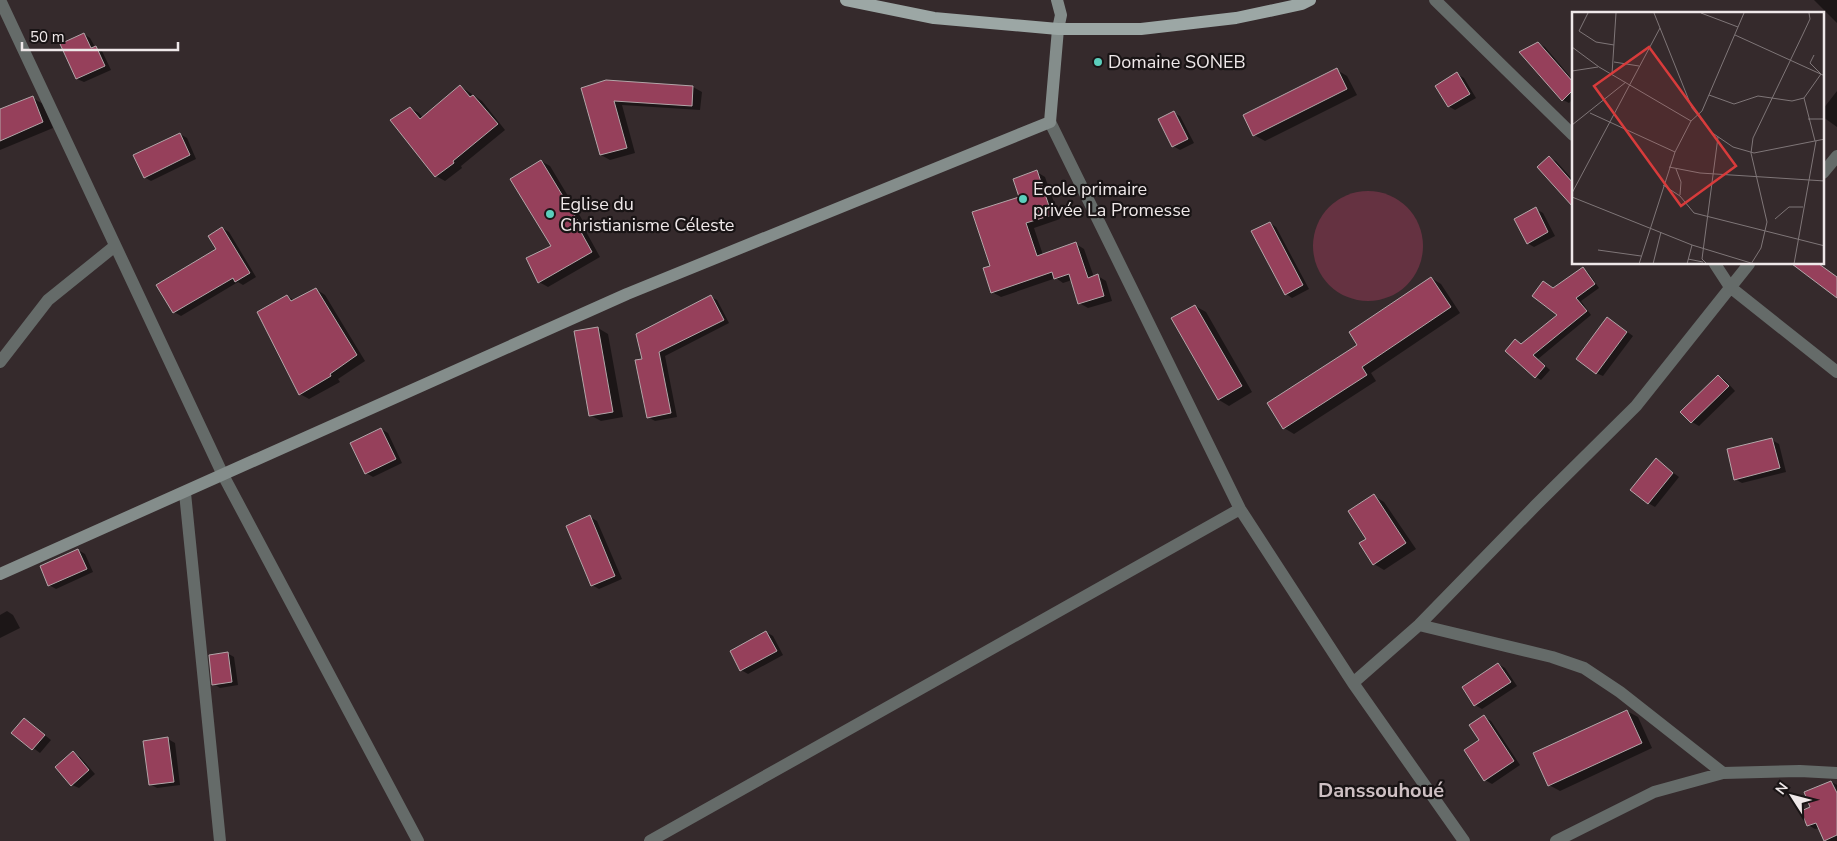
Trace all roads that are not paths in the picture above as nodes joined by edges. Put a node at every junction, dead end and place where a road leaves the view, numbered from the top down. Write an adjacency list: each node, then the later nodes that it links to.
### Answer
1 (0, 0): 11 (street)
2 (846, 0): 6 (main road)
3 (1057, 0): 6 (street)
4 (1310, 0): 6 (main road)
5 (1435, 0): 8 (street)
6 (1058, 29): 7 (street)
7 (1050, 122): 17 (street); 19 (street)
8 (1572, 134)
9 (1837, 156): 10 (street)
10 (1824, 172)
11 (114, 246): 15 (street); 17 (street)
12 (1716, 265): 14 (street)
13 (1748, 265): 14 (street)
14 (1730, 287): 16 (street); 21 (street)
15 (0, 362)
16 (1837, 372)
17 (223, 475): 18 (street); 26 (street)
18 (185, 493): 20 (street); 25 (street)
19 (1240, 509): 22 (street); 27 (street)
20 (2, 571)
21 (1419, 626): 22 (street); 23 (street)
22 (1353, 683): 28 (street)
23 (1722, 773): 24 (street); 29 (street)
24 (1837, 773)
25 (220, 841)
26 (418, 841)
27 (650, 841)
28 (1464, 841)
29 (1556, 841)

